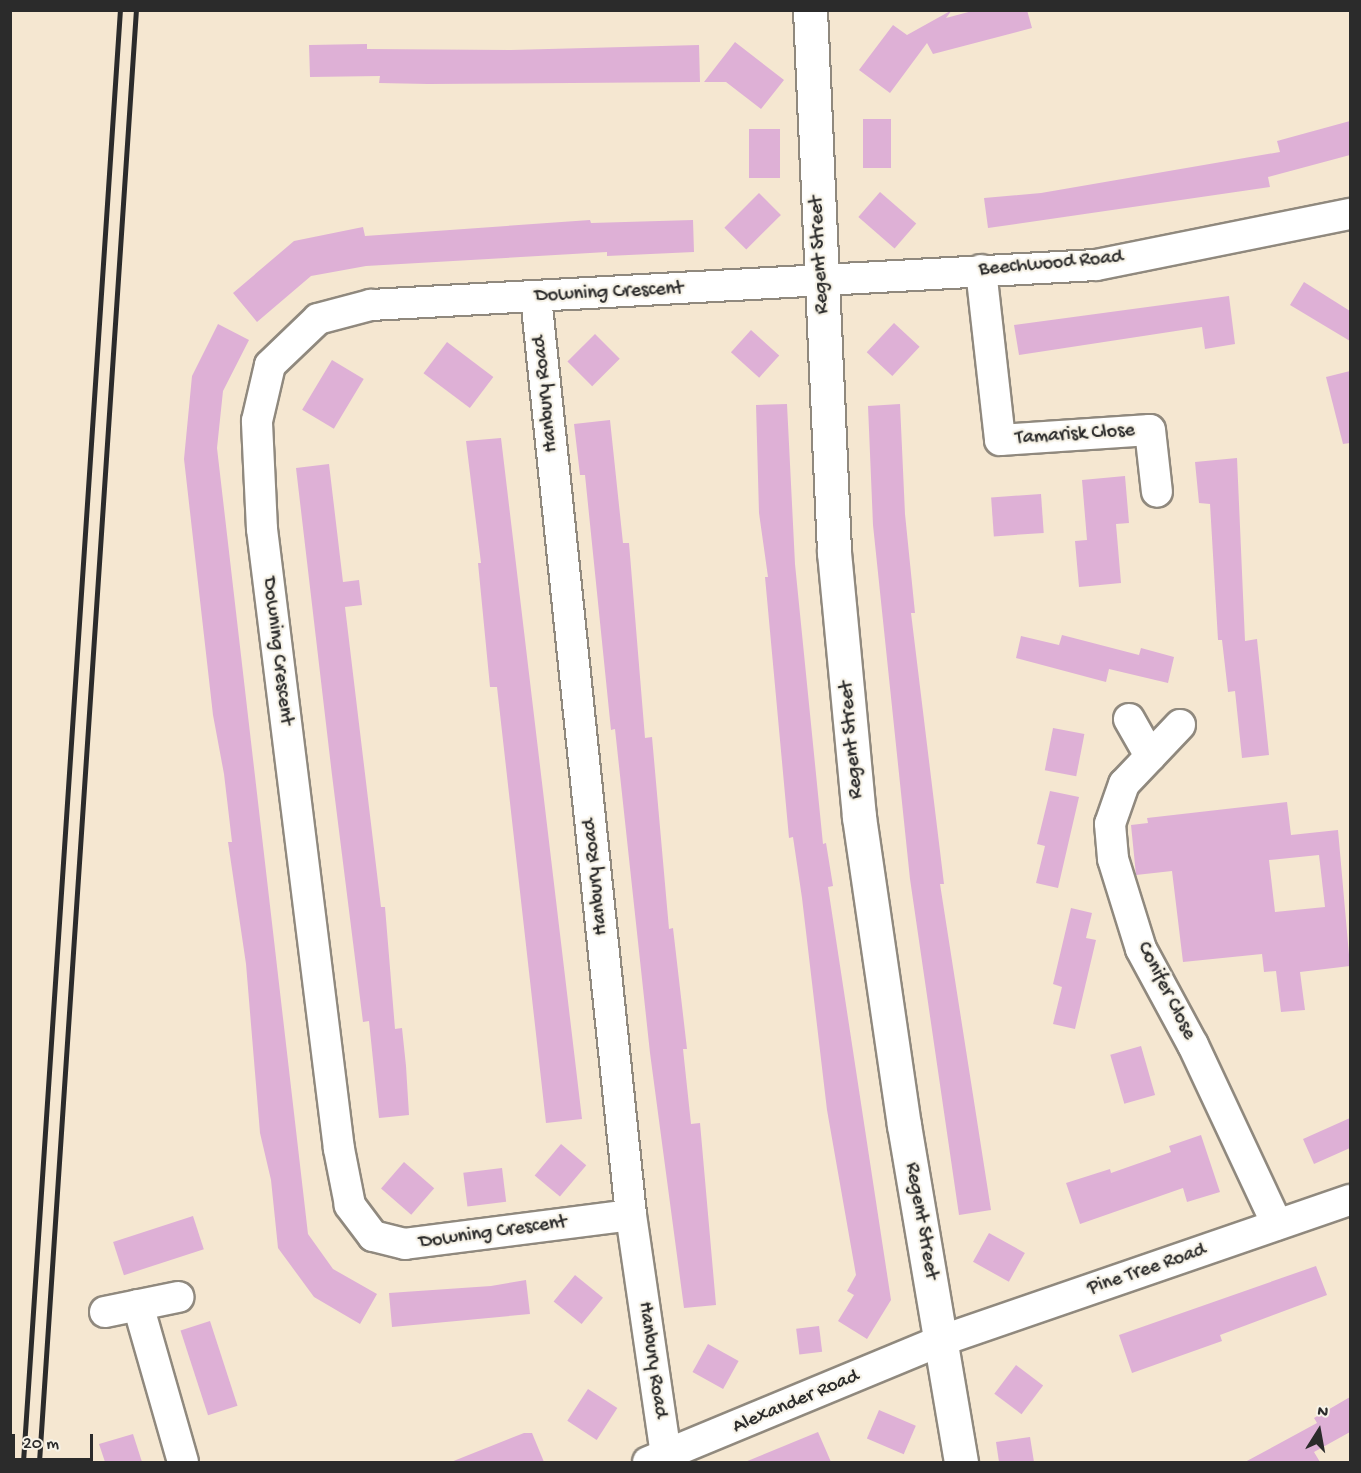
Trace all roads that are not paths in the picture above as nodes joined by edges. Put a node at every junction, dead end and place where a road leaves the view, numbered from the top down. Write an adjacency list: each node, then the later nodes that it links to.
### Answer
1 (810, 10): 4 (street, Regent Street)
2 (1350, 214): 3 (street, Beechwood Road)
3 (981, 270): 4 (street, Beechwood Road); 6 (street, Tamarisk Close)
4 (819, 281): 5 (street, Downing Crescent); 16 (street, Regent Street)
5 (536, 297): 11 (street, Hanbury Road); 11 (street, Downing Crescent)
6 (1157, 492)
7 (1129, 719): 9 (street)
8 (1180, 725): 9 (street, Conifer Close)
9 (1150, 756): 12 (street, Conifer Close)
10 (1350, 1200): 12 (street, Pine Tree Road)
11 (631, 1215): 17 (street, Hanbury Road)
12 (1277, 1224): 16 (street, Pine Tree Road)
13 (178, 1297): 14 (street)
14 (138, 1305): 15 (street); 18 (street)
15 (105, 1312)
16 (943, 1340): 17 (street, Alexander Road); 19 (street, Regent Street)
17 (657, 1459)
18 (183, 1462)
19 (961, 1462)

